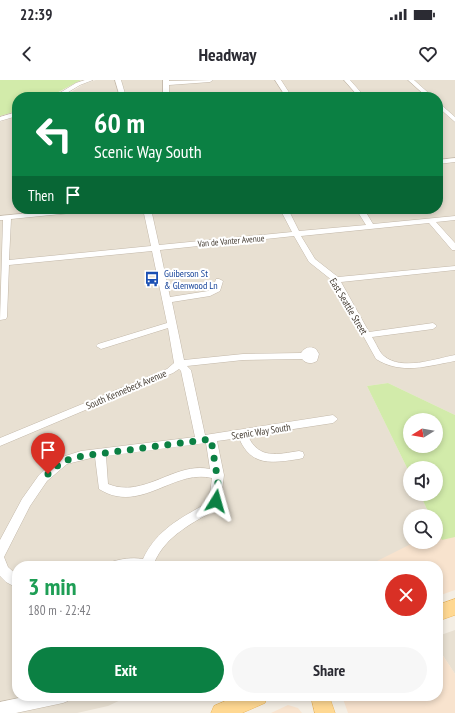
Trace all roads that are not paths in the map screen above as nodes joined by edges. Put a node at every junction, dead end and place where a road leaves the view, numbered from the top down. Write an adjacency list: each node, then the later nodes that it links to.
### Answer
1 (90, 80): 8 (street)
2 (118, 80): 9 (street)
3 (210, 80): 7 (street)
4 (278, 80): 11 (street)
5 (347, 80): 12 (street)
6 (412, 80): 13 (street)
7 (167, 81): 10 (street)
8 (64, 92)
9 (121, 92)
10 (166, 92)
11 (286, 92)
12 (358, 92)
13 (425, 92)
14 (443, 109): 17 (street)
15 (12, 115): 16 (street)
16 (0, 119)
17 (455, 120)
18 (455, 160): 19 (street)
19 (443, 161)
20 (34, 214): 24 (street)
21 (148, 214): 29 (street)
22 (286, 214): 28 (street, East Seattle Street)
23 (363, 214): 27 (street)
24 (4, 218): 31 (street)
25 (455, 218): 26 (street, Van de Vanter Avenue)
26 (431, 221): 27 (street, Van de Vanter Avenue); 30 (street)
27 (372, 227): 28 (street, Van de Vanter Avenue)
28 (296, 235): 29 (street, Van de Vanter Avenue); 33 (street, East Seattle Street)
29 (155, 248): 31 (street, Van de Vanter Avenue); 35 (street)
30 (455, 248)
31 (7, 263): 36 (street)
32 (455, 268): 33 (street)
33 (336, 280): 39 (street, East Seattle Street)
34 (219, 281): 35 (street)
35 (167, 300): 37 (street)
36 (2, 317)
37 (172, 324): 40 (street); 43 (street)
38 (433, 326): 39 (street)
39 (366, 335): 42 (street, East Seattle Street)
40 (101, 346)
41 (304, 356): 43 (street, South Kennebeck Avenue)
42 (455, 358)
43 (179, 364): 46 (street); 47 (street, South Kennebeck Avenue)
44 (333, 420): 45 (street, Scenic Way South)
45 (242, 434): 46 (street, Scenic Way South); 49 (street)
46 (206, 440): 48 (street, Scenic Way South); 50 (street)
47 (0, 442)
48 (100, 454): 50 (street); 51 (street, Scenic Way South)
49 (299, 455)
50 (218, 475): 53 (street)
51 (0, 553)
52 (0, 561): 54 (street)
53 (150, 561)
54 (12, 579)
55 (455, 607): 56 (main road)
56 (443, 611)
57 (39, 701): 60 (street)
58 (247, 701): 61 (main road)
59 (321, 701): 62 (main road)
60 (0, 709)
61 (221, 713)
62 (325, 713)

